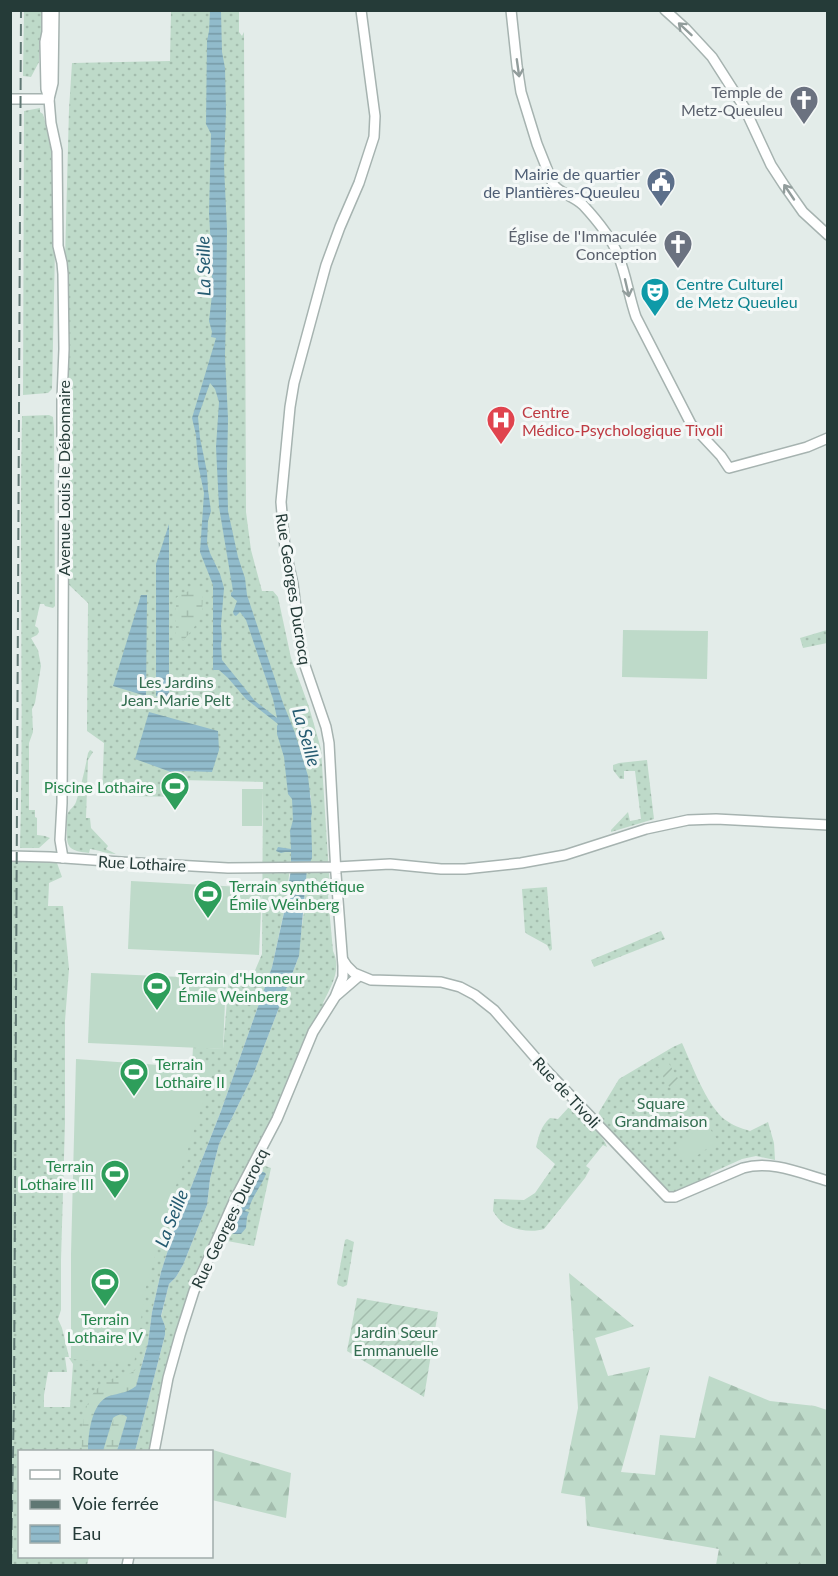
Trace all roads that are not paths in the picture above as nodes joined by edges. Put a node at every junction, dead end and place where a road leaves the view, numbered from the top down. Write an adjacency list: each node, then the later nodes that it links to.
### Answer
1 (47, 10): 7 (street, Avenue Louis le Débonnaire)
2 (54, 10): 7 (street, Avenue Louis le Débonnaire)
3 (361, 10): 13 (street, Rue Georges Ducrocq)
4 (512, 10): 9 (street, one-way to 9)
5 (665, 10): 8 (street, one-way to 5)
6 (10, 99): 7 (street)
7 (49, 99): 12 (street, Avenue Louis le Débonnaire)
8 (828, 236)
9 (828, 438)
10 (828, 825): 13 (street, Rue Lothaire)
11 (10, 856): 12 (street, Rue Lothaire)
12 (63, 858): 13 (street, Rue Lothaire)
13 (336, 867): 14 (street, Rue Georges Ducrocq)
14 (343, 960): 15 (street); 16 (street, Rue Georges Ducrocq)
15 (359, 976): 16 (street, Rue Georges Ducrocq); 17 (street, Rue de Tivoli)
16 (335, 997): 18 (street, Rue Georges Ducrocq)
17 (828, 1181)
18 (153, 1450)

